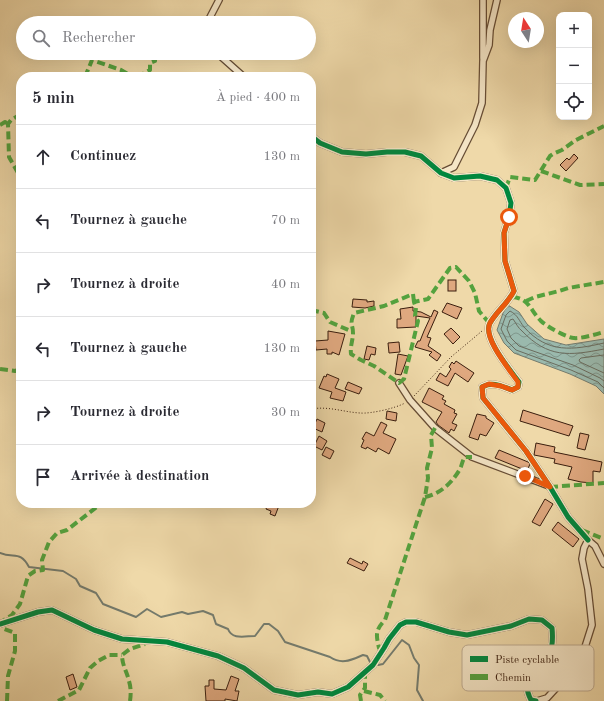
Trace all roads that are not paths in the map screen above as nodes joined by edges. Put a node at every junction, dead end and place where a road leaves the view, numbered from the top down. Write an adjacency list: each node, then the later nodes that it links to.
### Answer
1 (219, 0): 4 (street)
2 (483, 0): 6 (street)
3 (497, 0): 6 (street)
4 (211, 16)
5 (225, 60): 7 (street)
6 (483, 61): 9 (street)
7 (238, 72)
8 (316, 140): 9 (street)
9 (440, 173): 11 (street)
10 (399, 383): 11 (street)
11 (550, 487): 12 (street)
12 (588, 540): 13 (street); 16 (street)
13 (604, 564)
14 (0, 624): 15 (street)
15 (552, 645)
16 (586, 645)
17 (527, 691): 19 (street)
18 (553, 691): 19 (street)
19 (537, 701)

